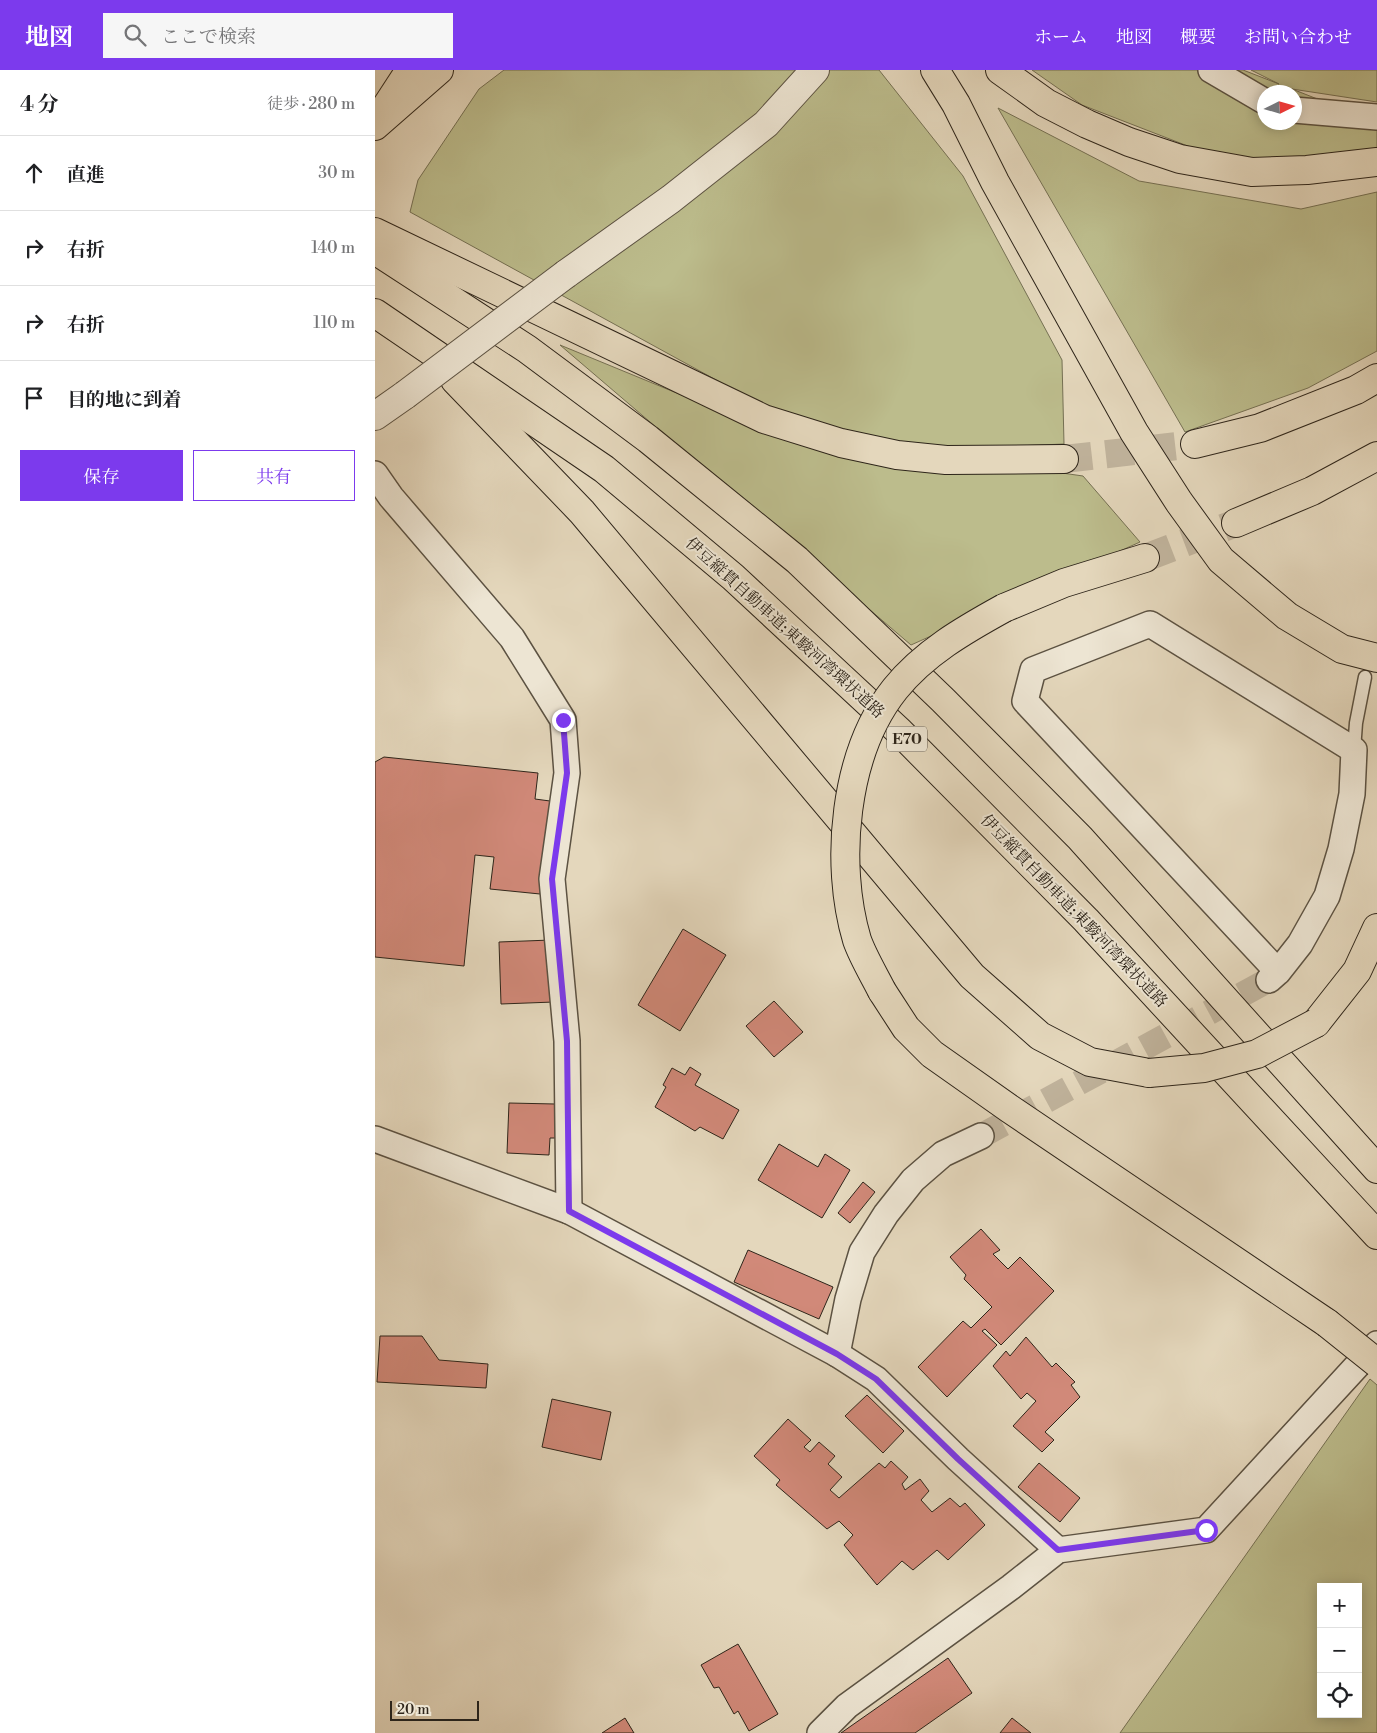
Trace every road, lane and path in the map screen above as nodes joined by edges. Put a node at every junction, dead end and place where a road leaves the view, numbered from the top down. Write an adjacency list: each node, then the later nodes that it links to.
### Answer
1 (410, 70): 10 (main road)
2 (439, 70): 10 (main road)
3 (815, 70): 17 (street, bridge)
4 (935, 70): 24 (main road)
5 (1000, 70): 11 (main road)
6 (1211, 70): 7 (street)
7 (1257, 96)
8 (1302, 111): 9 (street)
9 (1377, 117)
10 (375, 124)
11 (1377, 162)
12 (375, 232): 20 (main road)
13 (375, 250): 29 (main road)
14 (375, 313): 15 (main road, 伊豆縦貫自動車道;東駿河湾環状道路 / E70)
15 (415, 338): 26 (main road, bridge); 31 (main road, 伊豆縦貫自動車道;東駿河湾環状道路 / E70)
16 (1377, 378): 18 (main road)
17 (375, 416)
18 (1195, 444)
19 (1377, 456): 22 (main road)
20 (1064, 459)
21 (375, 474): 30 (street)
22 (1236, 523)
23 (1145, 558): 34 (main road, bridge)
24 (1371, 668): 25 (lane)
25 (1353, 750): 25 (street)
26 (1377, 928)
27 (981, 1136): 33 (street)
28 (375, 1139): 30 (street)
29 (1377, 1169)
30 (569, 1211): 33 (street)
31 (1377, 1235)
32 (1377, 1344): 35 (street)
33 (837, 1354): 35 (street)
34 (1377, 1363)
35 (1058, 1550): 36 (street)
36 (819, 1733)

